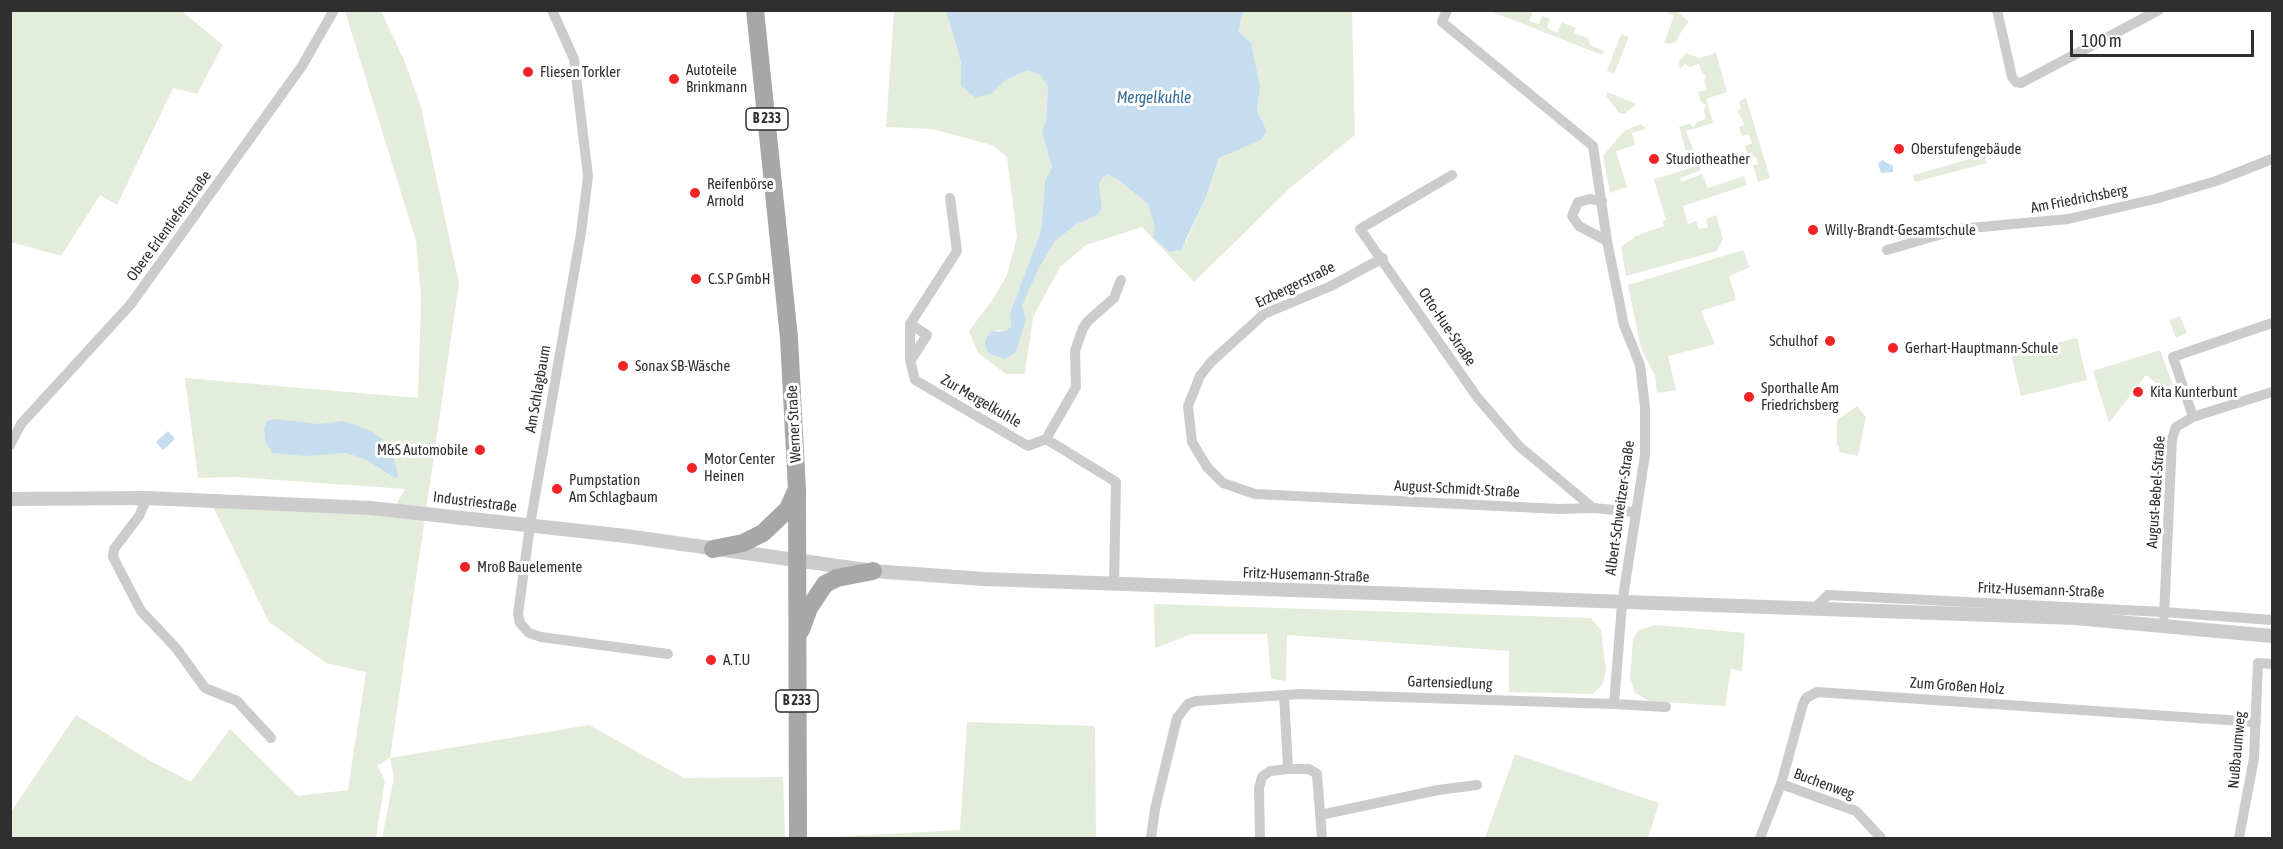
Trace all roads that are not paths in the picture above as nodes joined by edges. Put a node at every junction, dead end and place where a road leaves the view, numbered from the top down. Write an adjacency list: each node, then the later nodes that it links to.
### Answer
1 (334, 10): 21 (street, Obere Erlentiefenstraße)
2 (552, 10): 28 (street, Am Schlagbaum)
3 (755, 10): 22 (main road, Werner Straße / B 233)
4 (1447, 10): 10 (street, Albert-Schweitzer-Straße)
5 (1997, 10): 6 (street)
6 (2159, 10)
7 (2272, 159): 12 (street, Am Friedrichsberg)
8 (1452, 175): 13 (street, Otto-Hue-Straße)
9 (950, 198): 16 (street)
10 (1602, 201): 11 (street, Albert-Schweitzer-Straße); 11 (street)
11 (1607, 242): 27 (street, Albert-Schweitzer-Straße)
12 (1887, 250)
13 (1383, 258): 23 (street, Erzbergerstraße); 26 (street, Otto-Hue-Straße)
14 (1121, 280): 20 (street)
15 (2272, 323): 19 (street)
16 (910, 324): 17 (street, Zur Mergelkuhle); 17 (street)
17 (910, 360): 20 (street, Zur Mergelkuhle)
18 (2272, 392): 19 (street, August-Bebel-Straße)
19 (2193, 417): 35 (street, August-Bebel-Straße)
20 (1046, 439): 32 (street)
21 (10, 445)
22 (797, 489): 29 (main road); 30 (main road, Werner Straße / B 233)
23 (1278, 495): 26 (street, August-Schmidt-Straße)
24 (147, 498): 25 (street, Industriestraße); 28 (street, Industriestraße); 46 (street)
25 (10, 499)
26 (1593, 508): 27 (street, August-Schmidt-Straße)
27 (1635, 512): 33 (street, Albert-Schweitzer-Straße)
28 (530, 525): 29 (street, Industriestraße); 40 (street, Am Schlagbaum)
29 (713, 549): 30 (street, Industriestraße)
30 (798, 561): 31 (street, Fritz-Husemann-Straße); 39 (main road, Werner Straße / B 233)
31 (873, 571): 32 (street, Fritz-Husemann-Straße); 39 (main road)
32 (1114, 585): 33 (street, Fritz-Husemann-Straße)
33 (1622, 604): 34 (street, Fritz-Husemann-Straße); 43 (street)
34 (1814, 609): 35 (street, Fritz-Husemann-Straße); 37 (street, Fritz-Husemann-Straße)
35 (2164, 612): 36 (street, Fritz-Husemann-Straße); 37 (street, August-Bebel-Straße)
36 (2272, 620)
37 (2162, 627): 38 (street, Fritz-Husemann-Straße)
38 (2272, 636)
39 (797, 640): 51 (main road, Werner Straße / B 233)
40 (668, 654)
41 (2272, 664): 45 (street, Nußbaumweg)
42 (1284, 695): 43 (street, Gartensiedlung); 47 (street); 52 (street, Gartensiedlung)
43 (1614, 704): 44 (street, Gartensiedlung)
44 (1666, 707)
45 (2256, 722): 48 (street, Zum Großen Holz); 57 (street, Nußbaumweg)
46 (271, 738)
47 (1288, 769): 50 (street); 53 (street)
48 (1781, 784): 55 (street, Zum Großen Holz); 56 (street, Buchenweg)
49 (1477, 785): 50 (street)
50 (1320, 815): 54 (street)
51 (798, 838)
52 (1151, 838)
53 (1260, 838)
54 (1322, 838)
55 (1760, 838)
56 (1881, 838)
57 (2239, 838)

